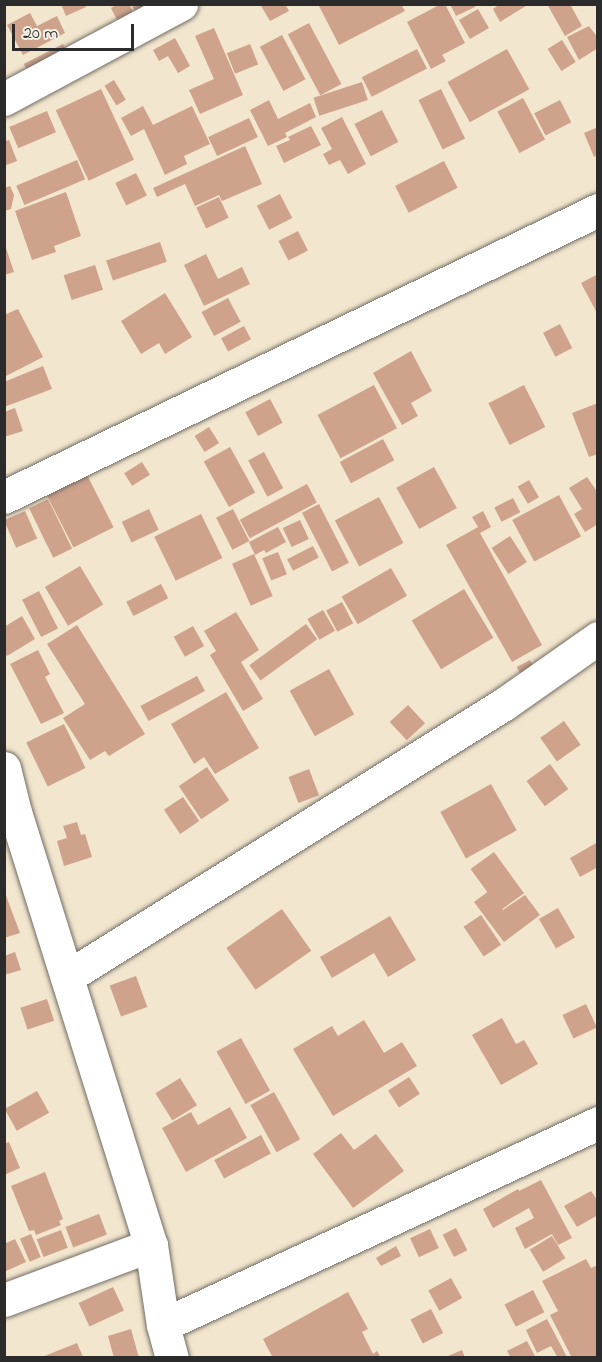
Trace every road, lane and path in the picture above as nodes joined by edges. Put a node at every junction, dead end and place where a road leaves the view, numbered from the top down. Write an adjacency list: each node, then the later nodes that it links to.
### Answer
1 (181, 4): 2 (street)
2 (4, 99)
3 (597, 210): 4 (street)
4 (4, 497)
5 (597, 638): 8 (street)
6 (4, 768): 7 (street)
7 (10, 814): 8 (street)
8 (68, 977): 10 (street)
9 (597, 1123): 12 (street)
10 (152, 1245): 11 (street); 12 (street)
11 (4, 1300)
12 (163, 1325): 13 (street)
13 (172, 1358)

